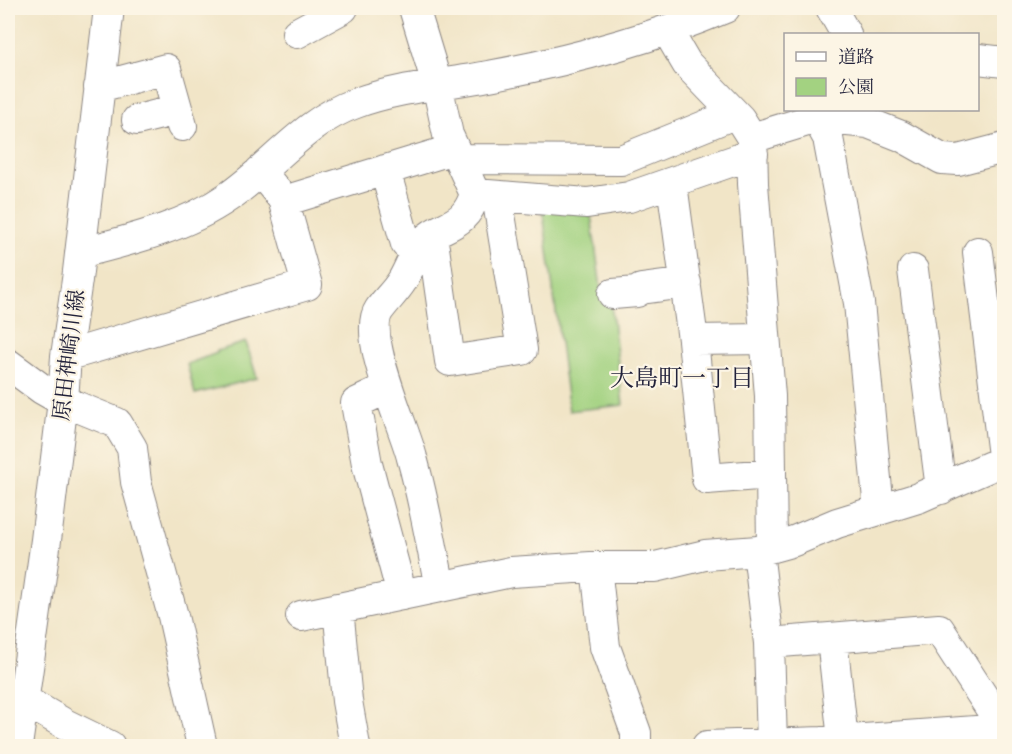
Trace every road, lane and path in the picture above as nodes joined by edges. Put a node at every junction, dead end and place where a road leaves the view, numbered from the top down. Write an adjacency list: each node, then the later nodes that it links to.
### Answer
1 (108, 8): 10 (street, 原田神崎川線)
2 (343, 8): 7 (street)
3 (414, 8): 9 (street)
4 (725, 8): 6 (street)
5 (831, 8): 8 (street)
6 (667, 30): 9 (street); 11 (street)
7 (297, 33)
8 (845, 33)
9 (437, 84): 16 (street); 18 (street)
10 (99, 87): 13 (street); 24 (street, 原田神崎川線)
11 (734, 114): 14 (street); 16 (street)
12 (822, 114): 14 (street); 15 (street); 37 (street)
13 (137, 120)
14 (752, 146): 19 (street); 28 (street)
15 (1005, 148)
16 (457, 154): 17 (street); 20 (street)
17 (386, 170): 21 (street); 22 (street)
18 (261, 171): 21 (street); 24 (street)
19 (672, 184): 20 (street); 26 (street)
20 (486, 195): 22 (street); 22 (street)
21 (284, 201): 30 (street)
22 (417, 241): 32 (street)
23 (978, 252): 34 (street)
24 (80, 253): 30 (street, 原田神崎川線)
25 (913, 270): 36 (street)
26 (686, 283): 27 (street); 29 (street)
27 (613, 294)
28 (765, 339): 29 (street); 35 (street)
29 (693, 340): 35 (street)
30 (66, 356): 33 (street, 原田神崎川線)
31 (8, 364): 33 (street)
32 (388, 388): 40 (street); 41 (street)
33 (63, 401): 46 (street, 原田神崎川線); 53 (street)
34 (1004, 464): 36 (street)
35 (771, 474): 38 (street)
36 (941, 489): 37 (street)
37 (879, 510): 38 (street)
38 (765, 549): 39 (street); 45 (street)
39 (596, 567): 40 (street); 55 (street)
40 (440, 587): 41 (street)
41 (402, 595): 42 (street)
42 (338, 608): 43 (street); 54 (street)
43 (301, 616)
44 (832, 639): 45 (street); 47 (street); 48 (street)
45 (769, 643): 50 (street)
46 (16, 696): 51 (street, 原田神崎川線); 52 (street)
47 (1004, 729): 49 (street); 57 (street)
48 (843, 740): 49 (street); 50 (street)
49 (922, 741)
50 (772, 744): 56 (street)
51 (17, 747)
52 (110, 747)
53 (202, 747)
54 (355, 747)
55 (636, 747)
56 (707, 747)
57 (1004, 747)

